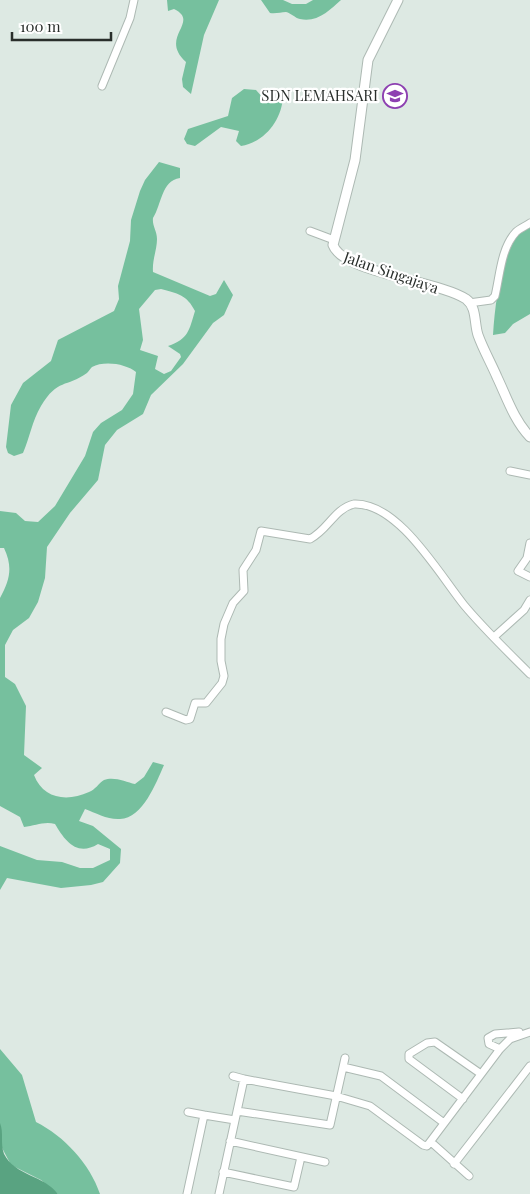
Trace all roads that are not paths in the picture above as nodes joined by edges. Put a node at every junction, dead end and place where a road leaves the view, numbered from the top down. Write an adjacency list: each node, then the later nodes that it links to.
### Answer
1 (134, 0): 3 (street)
2 (398, 0): 6 (street, Jalan Singajaya)
3 (102, 86)
4 (530, 223): 7 (street)
5 (310, 231): 6 (street)
6 (334, 240): 7 (street, Jalan Singajaya)
7 (469, 303): 8 (street)
8 (530, 437)
9 (510, 471): 10 (street)
10 (530, 475)
11 (530, 543): 12 (street)
12 (530, 577)
13 (530, 600): 14 (street)
14 (494, 637): 15 (street); 16 (street)
15 (530, 674)
16 (166, 712)
17 (528, 1032): 18 (street); 18 (street)
18 (500, 1049): 22 (street)
19 (345, 1058): 21 (street)
20 (530, 1066): 36 (street)
21 (343, 1067): 25 (street); 31 (street)
22 (481, 1074): 26 (street); 26 (street)
23 (233, 1076): 24 (street)
24 (244, 1079): 25 (street); 27 (street)
25 (336, 1096): 27 (street); 33 (street)
26 (463, 1099): 31 (street)
27 (238, 1111): 30 (street)
28 (188, 1112): 29 (street)
29 (204, 1116): 30 (street); 40 (street)
30 (235, 1120): 32 (street)
31 (444, 1122): 33 (street)
32 (230, 1141): 34 (street); 37 (street)
33 (432, 1142): 36 (street)
34 (301, 1157): 35 (street); 39 (street)
35 (325, 1162)
36 (454, 1164): 38 (street)
37 (223, 1172): 39 (street); 41 (street)
38 (469, 1176)
39 (294, 1190)
40 (187, 1194)
41 (219, 1194)

